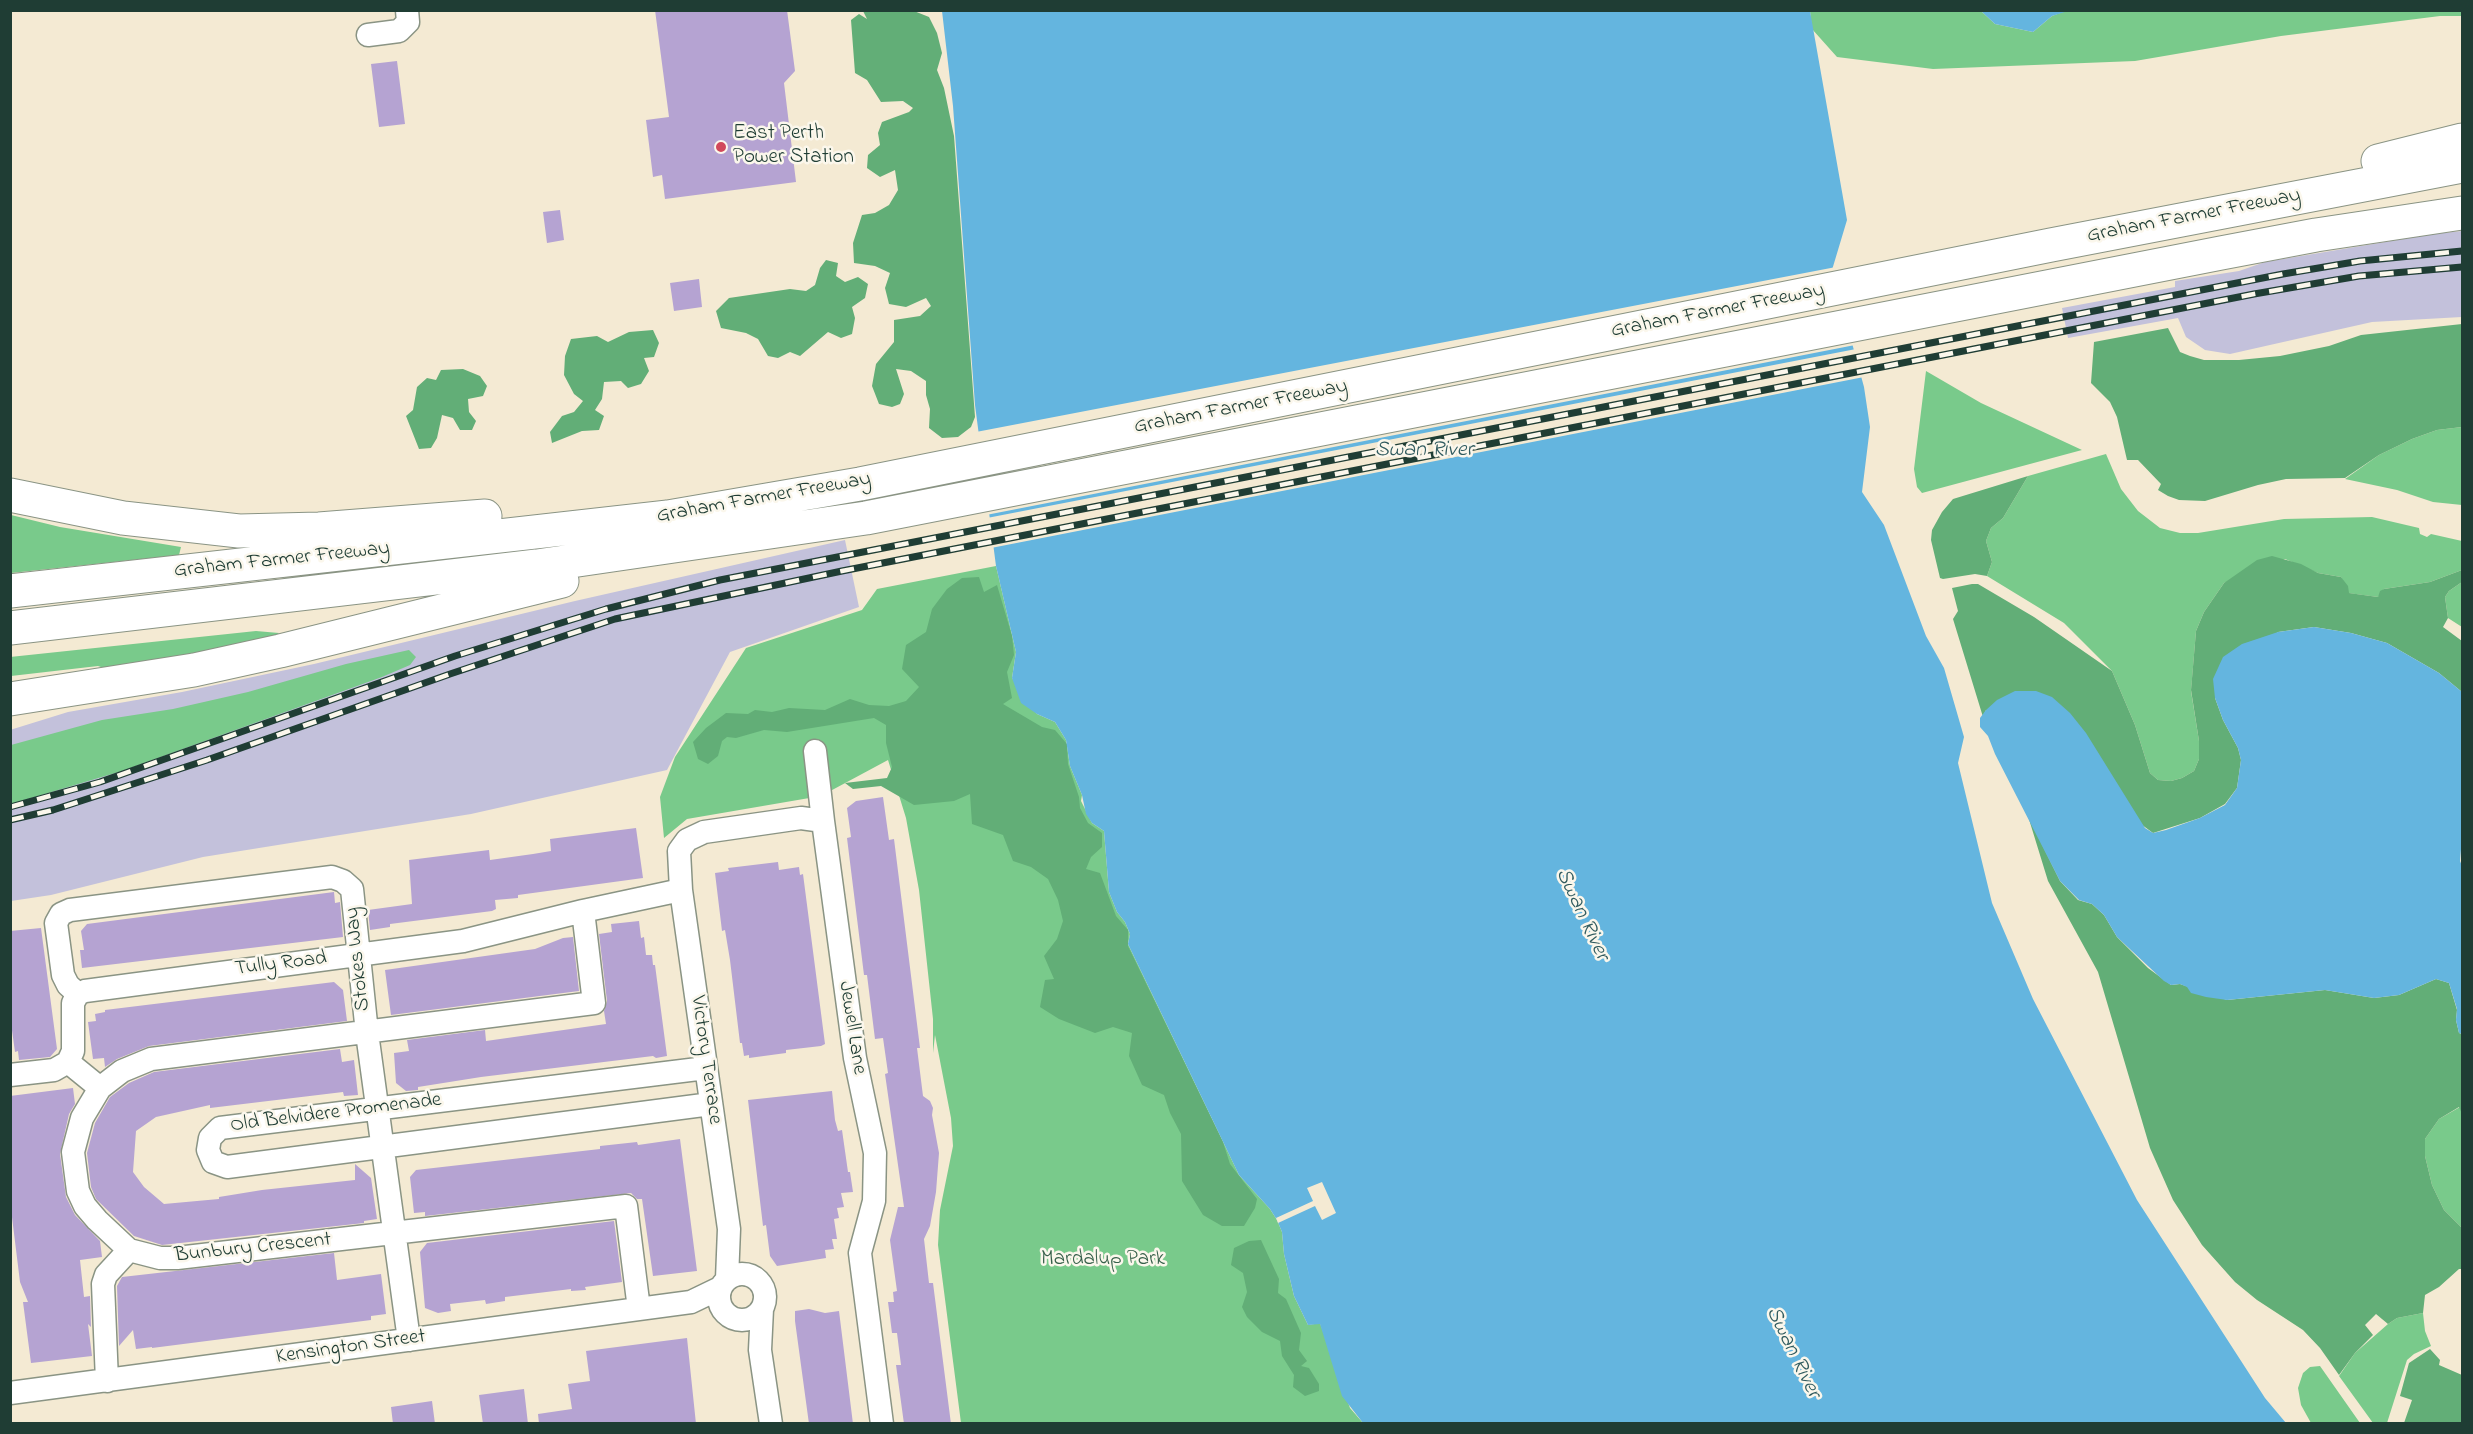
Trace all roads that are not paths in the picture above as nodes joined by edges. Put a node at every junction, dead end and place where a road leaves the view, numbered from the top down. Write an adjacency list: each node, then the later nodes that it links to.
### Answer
1 (407, 10): 2 (street)
2 (368, 35)
3 (2463, 140): 6 (highway)
4 (2463, 166): 6 (highway, Graham Farmer Freeway)
5 (2463, 213): 9 (highway, Graham Farmer Freeway)
6 (2051, 246): 7 (highway, Graham Farmer Freeway)
7 (860, 484): 8 (highway); 10 (highway, Graham Farmer Freeway)
8 (10, 495)
9 (866, 518): 11 (highway, Graham Farmer Freeway); 12 (highway)
10 (10, 591)
11 (10, 628)
12 (17, 700)
13 (815, 751): 14 (street, Jewell Lane)
14 (823, 821): 15 (street); 41 (street, Jewell Lane)
15 (681, 890): 16 (street, Tully Road); 21 (street, Victory Terrace)
16 (583, 911): 17 (street, Tully Road); 19 (street, Bunbury Crescent)
17 (360, 955): 18 (street, Tully Road); 18 (street, Stokes Way); 19 (street, Stokes Way)
18 (78, 994): 20 (street)
19 (367, 1033): 23 (street, Bunbury Crescent); 25 (street, Stokes Way)
20 (68, 1062): 22 (street); 23 (street)
21 (706, 1068): 24 (street, Victory Terrace); 25 (street, Old Belvidere Promenade)
22 (10, 1075)
23 (100, 1088): 29 (street, Bunbury Crescent)
24 (711, 1104): 26 (street, Old Belvidere Promenade); 27 (street, Victory Terrace)
25 (377, 1108): 26 (street, Stokes Way); 26 (street, Old Belvidere Promenade)
26 (382, 1148): 28 (street, Stokes Way)
27 (729, 1229): 30 (street, Victory Terrace); 31 (street, Victory Terrace)
28 (394, 1234): 29 (street, Bunbury Crescent); 33 (street, Bunbury Crescent); 36 (street, Stokes Way)
29 (129, 1250): 38 (street)
30 (749, 1275): 31 (street); 34 (street)
31 (723, 1284): 32 (street, Kensington Street); 35 (street)
32 (691, 1302): 33 (street, Kensington Street); 35 (street, Kensington Street)
33 (639, 1309): 36 (street, Kensington Street)
34 (762, 1309): 35 (street); 37 (street)
35 (733, 1316): 37 (street)
36 (409, 1340): 38 (street, Kensington Street)
37 (760, 1350): 40 (street)
38 (107, 1381): 39 (street, Kensington Street)
39 (10, 1393)
40 (771, 1424)
41 (882, 1424)

